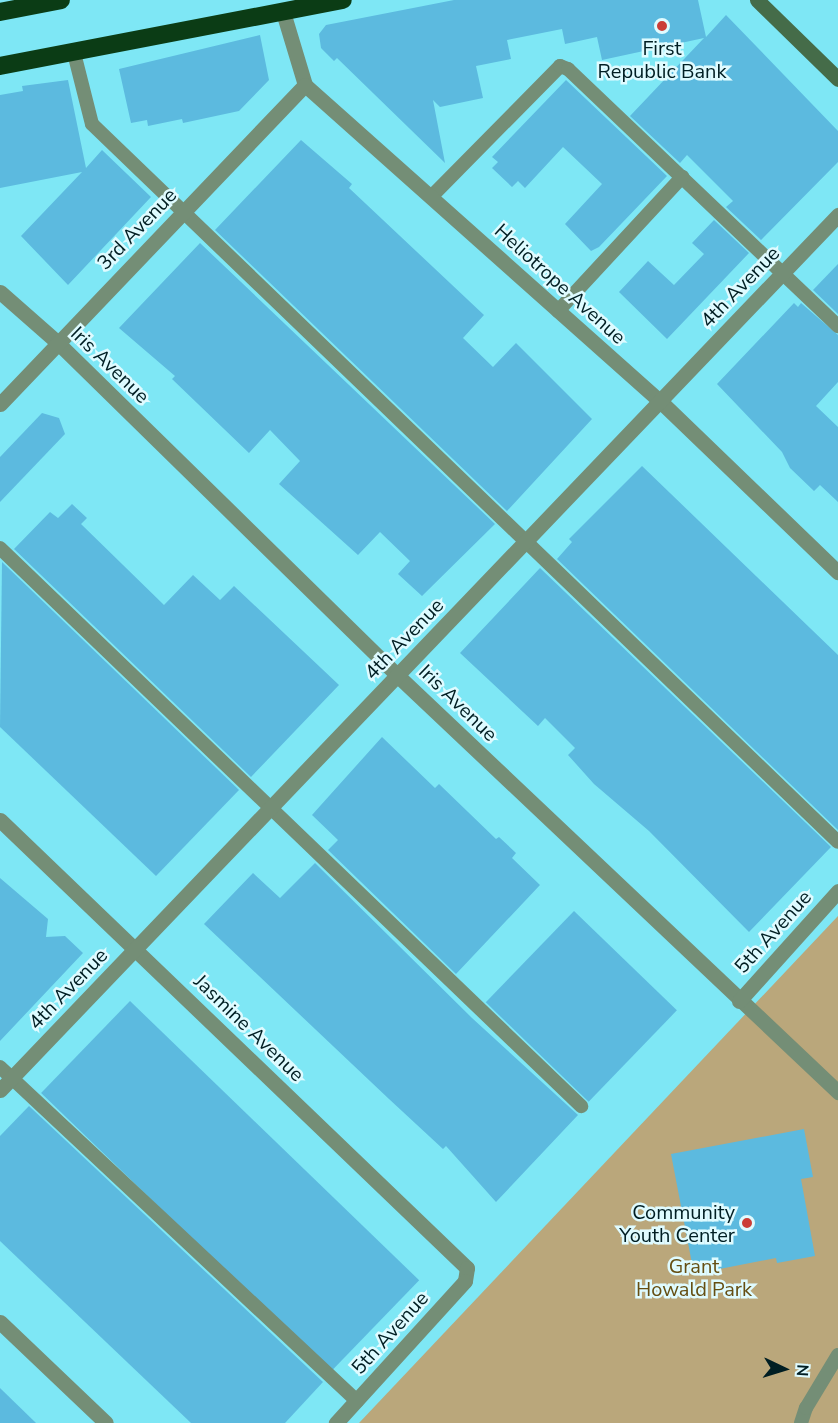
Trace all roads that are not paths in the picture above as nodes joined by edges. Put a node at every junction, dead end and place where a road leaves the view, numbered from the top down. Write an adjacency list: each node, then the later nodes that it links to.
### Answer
1 (61, 0): 4 (highway)
2 (342, 0): 5 (highway)
3 (757, 0): 8 (street)
4 (0, 12)
5 (283, 12): 6 (highway); 9 (street)
6 (74, 52): 7 (highway); 12 (lane)
7 (0, 66)
8 (838, 79)
9 (305, 85): 11 (street, Heliotrope Avenue); 12 (street, 3rd Avenue)
10 (681, 177): 11 (lane); 14 (lane); 16 (lane)
11 (431, 197): 16 (street, Heliotrope Avenue)
12 (182, 213): 18 (street, 3rd Avenue); 21 (lane)
13 (838, 215): 14 (street, 4th Avenue)
14 (783, 272): 17 (lane); 19 (street, 4th Avenue)
15 (0, 292): 18 (street, Iris Avenue)
16 (558, 311): 19 (street, Heliotrope Avenue)
17 (838, 326)
18 (57, 342): 20 (street, 3rd Avenue); 24 (street, Iris Avenue)
19 (660, 401): 21 (street, 4th Avenue); 23 (street, Heliotrope Avenue)
20 (0, 404)
21 (524, 543): 24 (street, 4th Avenue); 27 (lane)
22 (0, 548): 25 (lane)
23 (838, 572)
24 (399, 676): 25 (street, 4th Avenue); 30 (street, Iris Avenue)
25 (271, 807): 29 (street, 4th Avenue); 35 (lane)
26 (0, 820): 29 (street, Jasmine Avenue)
27 (838, 842)
28 (838, 891): 30 (street, 5th Avenue)
29 (135, 949): 32 (street, 4th Avenue); 36 (street, Jasmine Avenue)
30 (739, 1001): 34 (street, Iris Avenue)
31 (0, 1067): 32 (lane)
32 (12, 1078): 33 (street, 4th Avenue); 39 (lane)
33 (0, 1090)
34 (838, 1092)
35 (581, 1106)
36 (467, 1268): 39 (street, 5th Avenue)
37 (0, 1322): 40 (street)
38 (838, 1355): 42 (lane)
39 (357, 1401): 41 (street, 5th Avenue)
40 (106, 1423)
41 (336, 1423)
42 (801, 1423)

